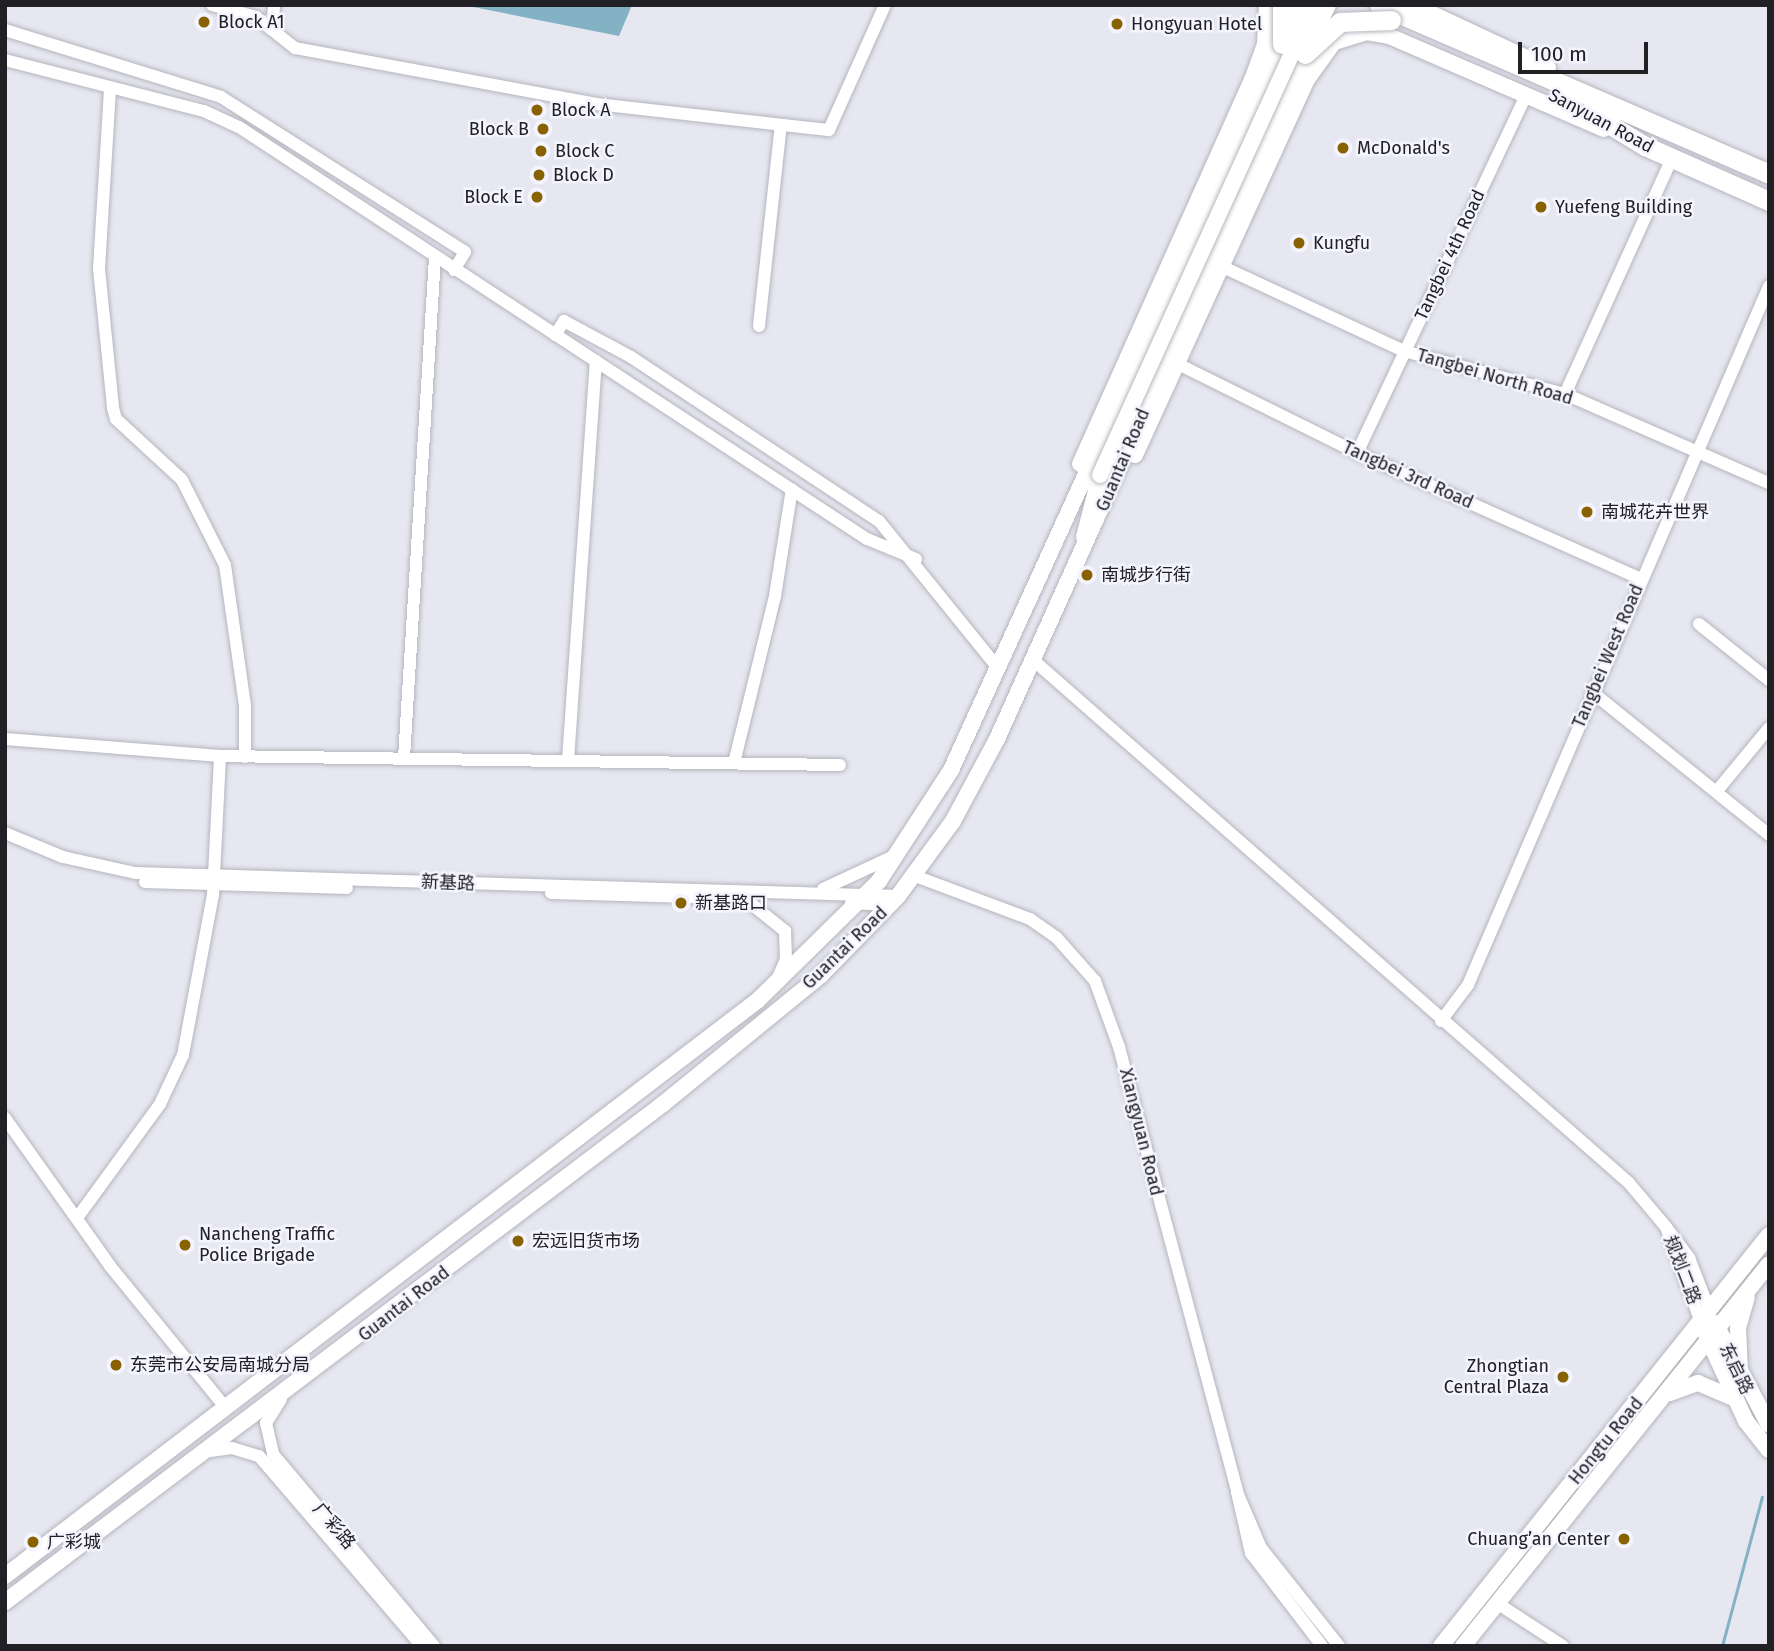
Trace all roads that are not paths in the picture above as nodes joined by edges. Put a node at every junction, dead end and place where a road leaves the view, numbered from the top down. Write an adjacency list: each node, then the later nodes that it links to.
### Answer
1 (212, 5): 13 (street)
2 (274, 5): 13 (street)
3 (885, 5): 22 (street)
4 (1268, 5): 14 (main road); 42 (main road)
5 (1282, 5): 15 (highway, bridge)
6 (1300, 5): 15 (main road, Guantai Road, bridge)
7 (1314, 5): 39 (main road, bridge)
8 (1328, 5): 16 (main road, Guantai Road, bridge)
9 (1358, 5): 11 (highway, Sanyuan Road)
10 (1413, 5): 21 (main road)
11 (1385, 9): 14 (main road); 16 (highway, bridge); 18 (highway, Sanyuan Road)
12 (5, 30): 29 (street)
13 (272, 30): 22 (street)
14 (1351, 36): 20 (main road); 28 (main road)
15 (1282, 44): 42 (main road, Guantai Road)
16 (1305, 54): 43 (main road, Guantai Road)
17 (5, 60): 19 (street)
18 (1547, 86): 21 (highway, Sanyuan Road); 23 (highway, Sanyuan Road)
19 (110, 89): 27 (street); 56 (street)
20 (1526, 95): 23 (main road); 33 (street, Tangbei 4th Road)
21 (1654, 121): 25 (highway, Sanyuan Road)
22 (781, 125): 31 (street)
23 (1645, 146): 24 (highway, Sanyuan Road)
24 (1672, 158): 26 (highway, Sanyuan Road); 36 (street)
25 (1769, 174)
26 (1768, 201)
27 (435, 257): 29 (street); 57 (street)
28 (1223, 267): 33 (street, Tangbei North Road); 35 (main road)
29 (454, 270): 32 (street)
30 (1769, 286): 37 (street, Tangbei West Road)
31 (759, 327)
32 (555, 335): 34 (street); 46 (street)
33 (1404, 351): 36 (street, Tangbei North Road); 38 (street, Tangbei 4th Road)
34 (596, 361): 41 (street); 58 (street)
35 (1178, 364): 38 (street, Tangbei 3rd Road); 43 (main road)
36 (1565, 394): 37 (street, Tangbei North Road)
37 (1696, 450): 40 (street, Tangbei North Road); 47 (street, Tangbei West Road)
38 (1357, 453): 47 (street, Tangbei 3rd Road)
39 (1100, 475): 44 (main road); 45 (main road)
40 (1769, 483)
41 (792, 489): 46 (street); 59 (street)
42 (1067, 504): 44 (main road, Guantai Road)
43 (1100, 517): 45 (main road, Guantai Road)
44 (1055, 540): 50 (main road, Guantai Road)
45 (1081, 553): 49 (main road, Guantai Road)
46 (916, 559): 50 (street)
47 (1641, 579): 52 (street, Tangbei West Road)
48 (1699, 624): 51 (street)
49 (1032, 659): 66 (main road, Guantai Road); 73 (street, 规划二路)
50 (998, 668): 65 (main road, Guantai Road)
51 (1769, 680)
52 (1592, 692): 61 (street); 73 (street, Tangbei West Road)
53 (1769, 728): 61 (street)
54 (5, 739): 55 (street)
55 (220, 757): 56 (street); 67 (street)
56 (245, 757): 57 (street)
57 (404, 758): 58 (street)
58 (568, 760): 59 (street)
59 (734, 763): 60 (street)
60 (840, 765)
61 (1716, 792): 63 (street)
62 (5, 833): 67 (street, 新基路)
63 (1769, 835)
64 (5, 841): 67 (street, 新基路)
65 (899, 852): 68 (street); 70 (main road, Guantai Road)
66 (915, 876): 71 (main road, Guantai Road); 89 (street, Xiangyuan Road)
67 (215, 881): 68 (street, 新基路); 69 (street, 新基路); 75 (street)
68 (806, 892): 70 (street, 新基路)
69 (744, 898): 70 (street, 新基路); 72 (street)
70 (862, 899): 71 (street, 新基路); 72 (main road, Guantai Road)
71 (894, 901): 83 (main road, Guantai Road)
72 (774, 986): 85 (main road, Guantai Road)
73 (1441, 1021): 79 (street, 规划二路)
74 (5, 1118): 75 (street)
75 (77, 1218): 85 (street)
76 (1769, 1235): 79 (main road, Hongtu Road)
77 (1769, 1264): 78 (main road, Hongtu Road)
78 (1752, 1285): 80 (main road, Hongtu Road); 81 (main road)
79 (1705, 1314): 80 (main road, 规划二路); 97 (main road, Hongtu Road)
80 (1712, 1335): 81 (main road, 东启路); 82 (main road, Hongtu Road); 84 (main road, 规划二路)
81 (1742, 1383): 86 (main road, 东启路)
82 (1663, 1397): 84 (main road); 92 (main road, Hongtu Road)
83 (281, 1399): 88 (main road, Guantai Road); 94 (street, 广彩路)
84 (1735, 1400): 87 (main road, 东启路)
85 (226, 1408): 90 (main road, Guantai Road)
86 (1769, 1426)
87 (1769, 1450)
88 (210, 1451): 91 (main road, Guantai Road); 93 (street, 广彩路)
89 (1237, 1492): 95 (street, Xiangyuan Road); 96 (street, Xiangyuan Road)
90 (5, 1576)
91 (5, 1602)
92 (1497, 1603): 98 (main road, Hongtu Road); 99 (street)
93 (422, 1646)
94 (434, 1646)
95 (1322, 1646)
96 (1339, 1646)
97 (1441, 1646)
98 (1463, 1646)
99 (1563, 1646)

